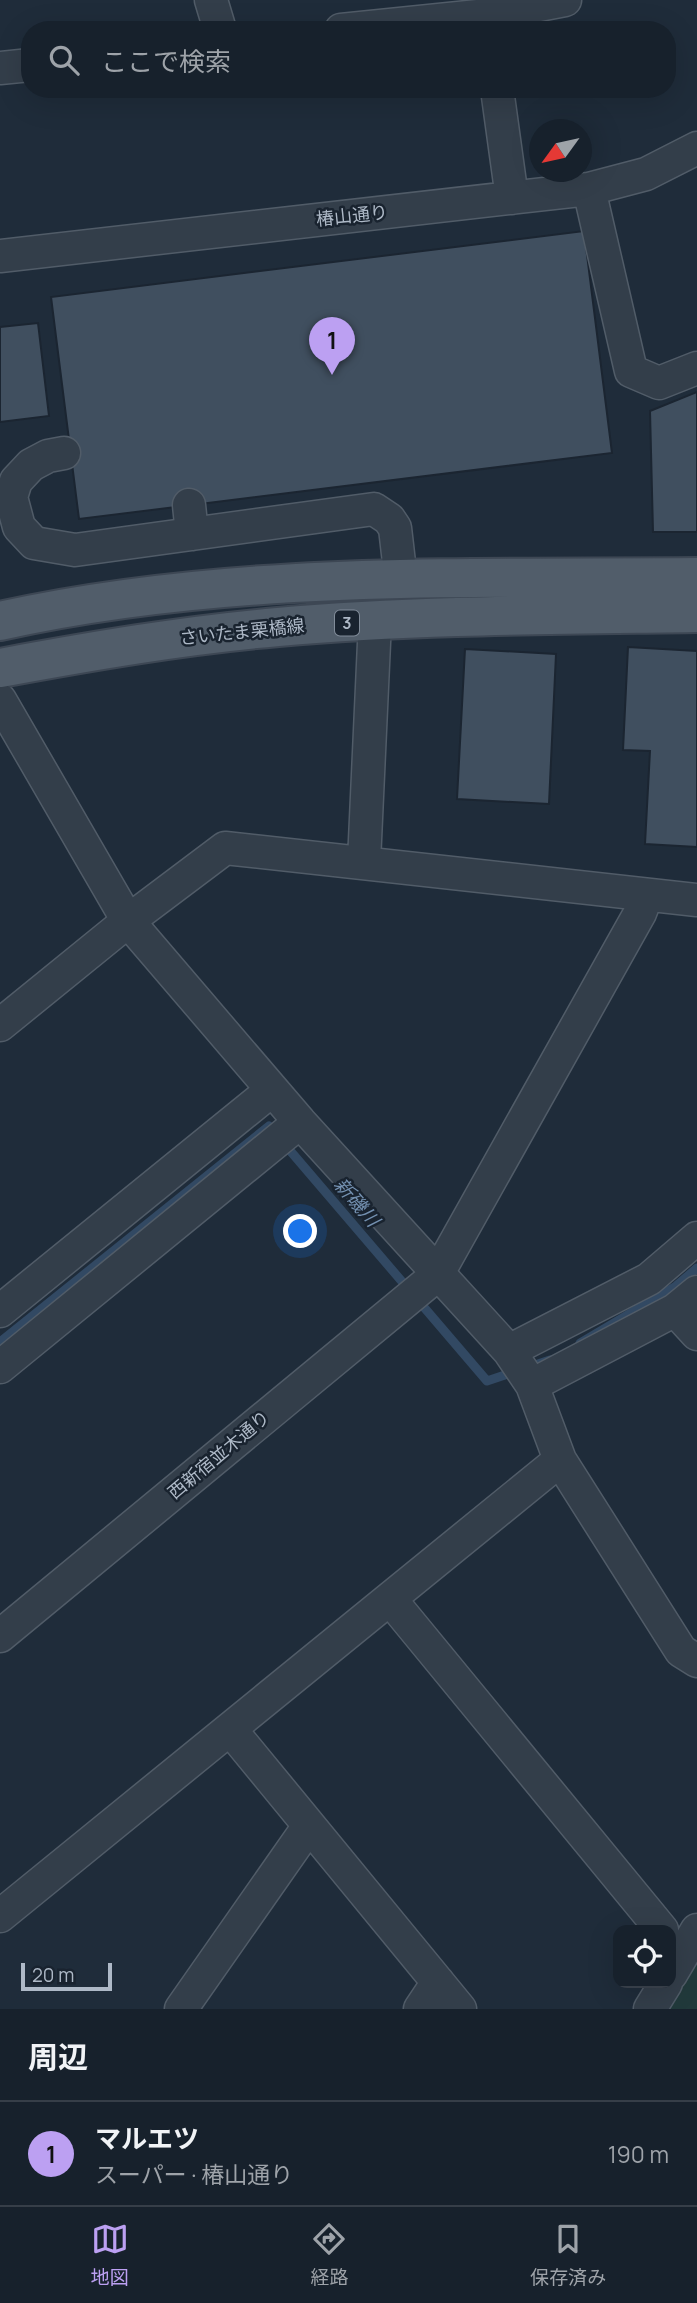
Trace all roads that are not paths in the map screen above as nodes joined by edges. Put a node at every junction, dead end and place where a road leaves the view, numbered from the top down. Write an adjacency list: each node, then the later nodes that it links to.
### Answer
1 (211, 0): 4 (street)
2 (565, 0): 3 (street)
3 (482, 15): 5 (street)
4 (217, 21)
5 (426, 21)
6 (21, 66): 7 (street)
7 (0, 68)
8 (498, 98): 11 (street)
9 (697, 148): 10 (street, 椿山通り)
10 (589, 189): 11 (street, 椿山通り); 13 (street)
11 (512, 198): 12 (street, 椿山通り)
12 (0, 256)
13 (697, 368)
14 (64, 453): 16 (street)
15 (697, 577): 16 (main road)
16 (401, 580): 18 (main road)
17 (697, 613): 19 (main road, さいたま栗橋線 / 3)
18 (0, 621)
19 (375, 621): 20 (main road, さいたま栗橋線 / 3); 22 (street)
20 (0, 668)
21 (0, 700): 25 (street)
22 (365, 862): 23 (street); 25 (street)
23 (647, 895): 24 (street); 30 (street)
24 (697, 900)
25 (128, 921): 26 (street); 27 (street)
26 (0, 1025)
27 (272, 1090): 28 (street); 32 (street)
28 (300, 1122): 30 (street); 35 (street)
29 (697, 1238): 34 (street)
30 (433, 1278): 34 (street); 39 (street, 西新宿並木通り)
31 (686, 1301): 33 (street); 36 (street)
32 (0, 1311)
33 (697, 1334)
34 (509, 1351): 36 (street)
35 (0, 1367)
36 (532, 1385): 37 (street)
37 (560, 1460): 38 (street); 40 (street)
38 (390, 1599): 41 (street); 44 (street)
39 (0, 1636)
40 (697, 1661)
41 (230, 1729): 42 (street); 43 (street)
42 (309, 1826): 45 (street); 47 (street)
43 (0, 1916)
44 (658, 1925)
45 (439, 1982): 48 (street); 49 (street)
46 (663, 1988): 50 (street)
47 (181, 2009)
48 (420, 2009)
49 (460, 2009)
50 (650, 2009)

